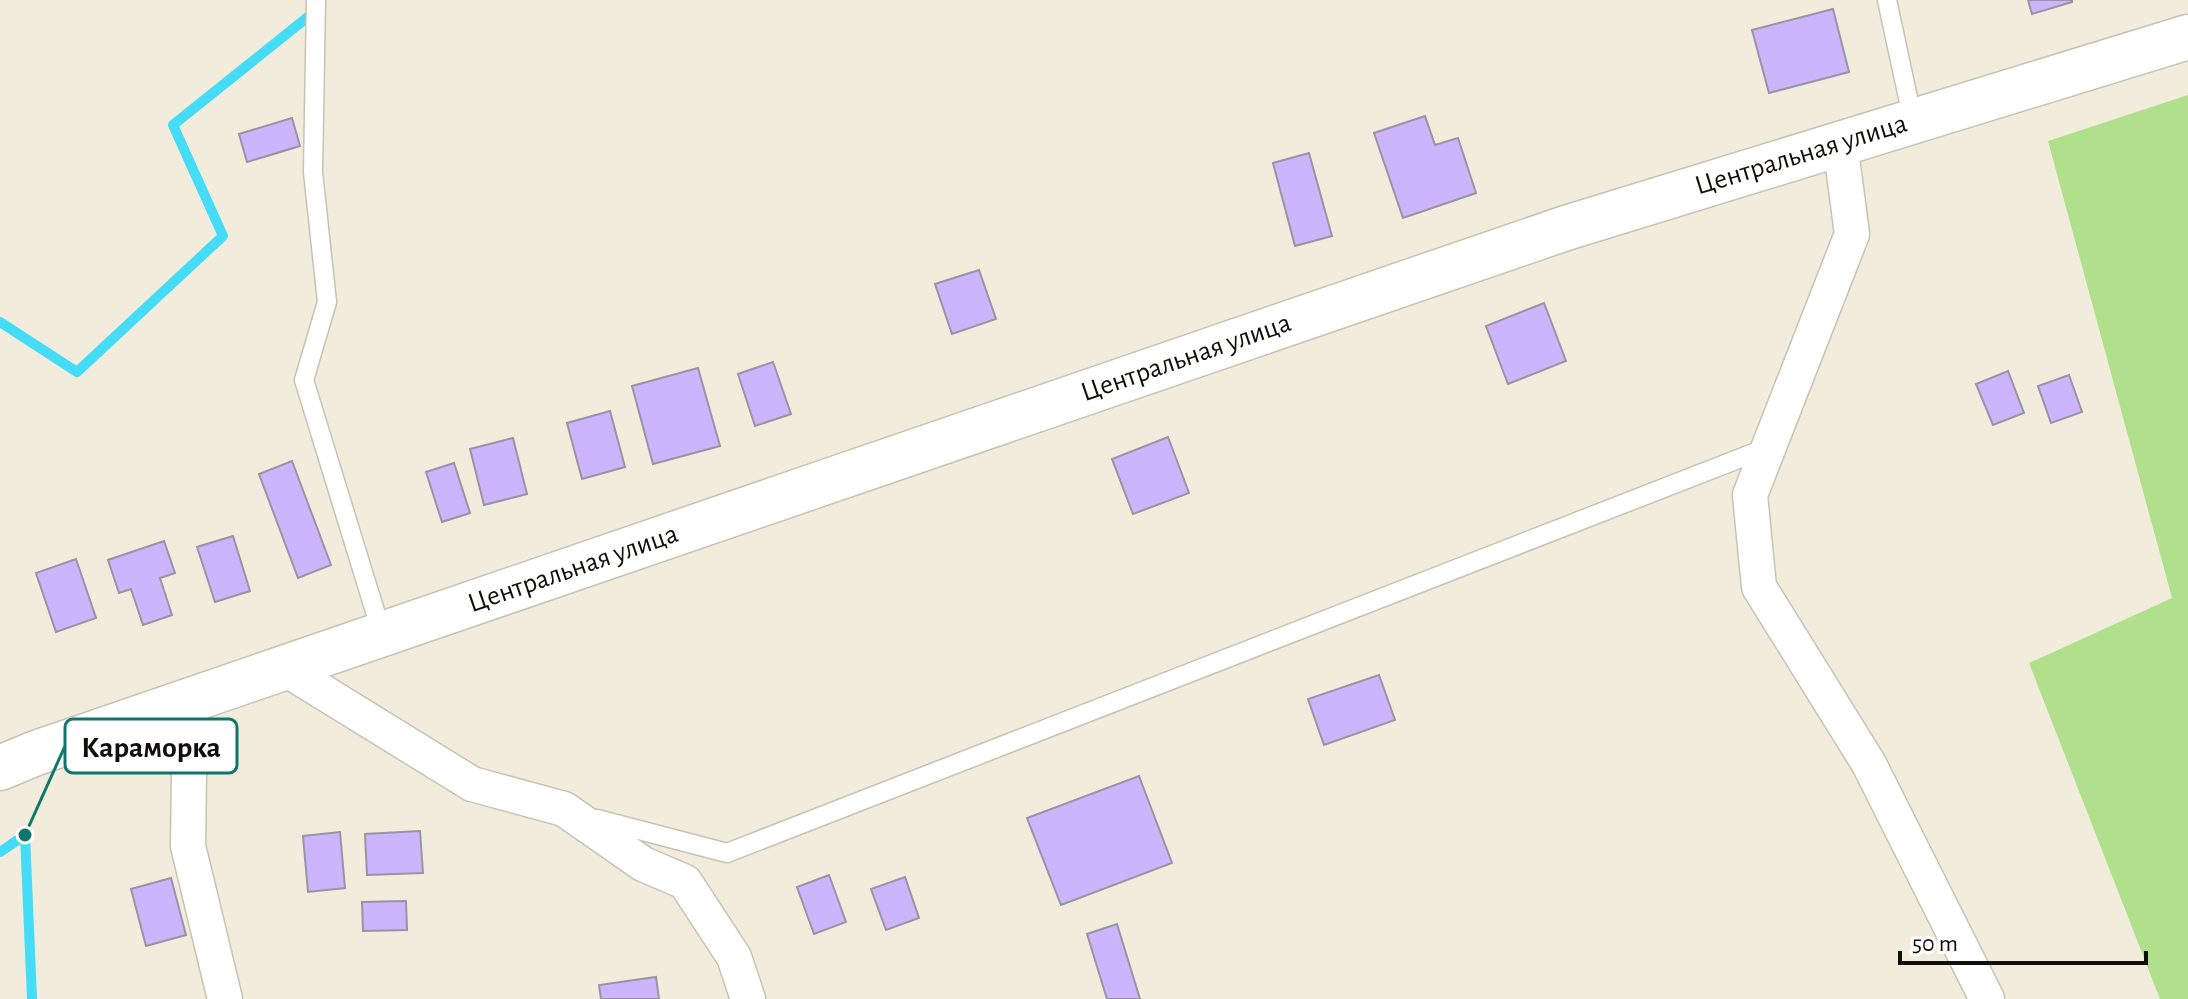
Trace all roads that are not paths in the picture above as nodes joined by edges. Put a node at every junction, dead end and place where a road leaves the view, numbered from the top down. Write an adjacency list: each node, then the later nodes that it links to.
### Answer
1 (316, 0): 7 (lane)
2 (1887, 0): 4 (lane)
3 (2188, 37): 4 (street, Центральная улица)
4 (1913, 121): 5 (street, Центральная улица)
5 (1840, 143): 6 (street); 7 (street, Центральная улица)
6 (1769, 447): 11 (lane); 14 (street)
7 (382, 634): 8 (street, Центральная улица)
8 (284, 668): 9 (street, Центральная улица); 11 (street)
9 (190, 700): 10 (street, Центральная улица); 12 (street)
10 (0, 768)
11 (564, 809): 13 (street)
12 (225, 999)
13 (748, 999)
14 (1987, 999)

